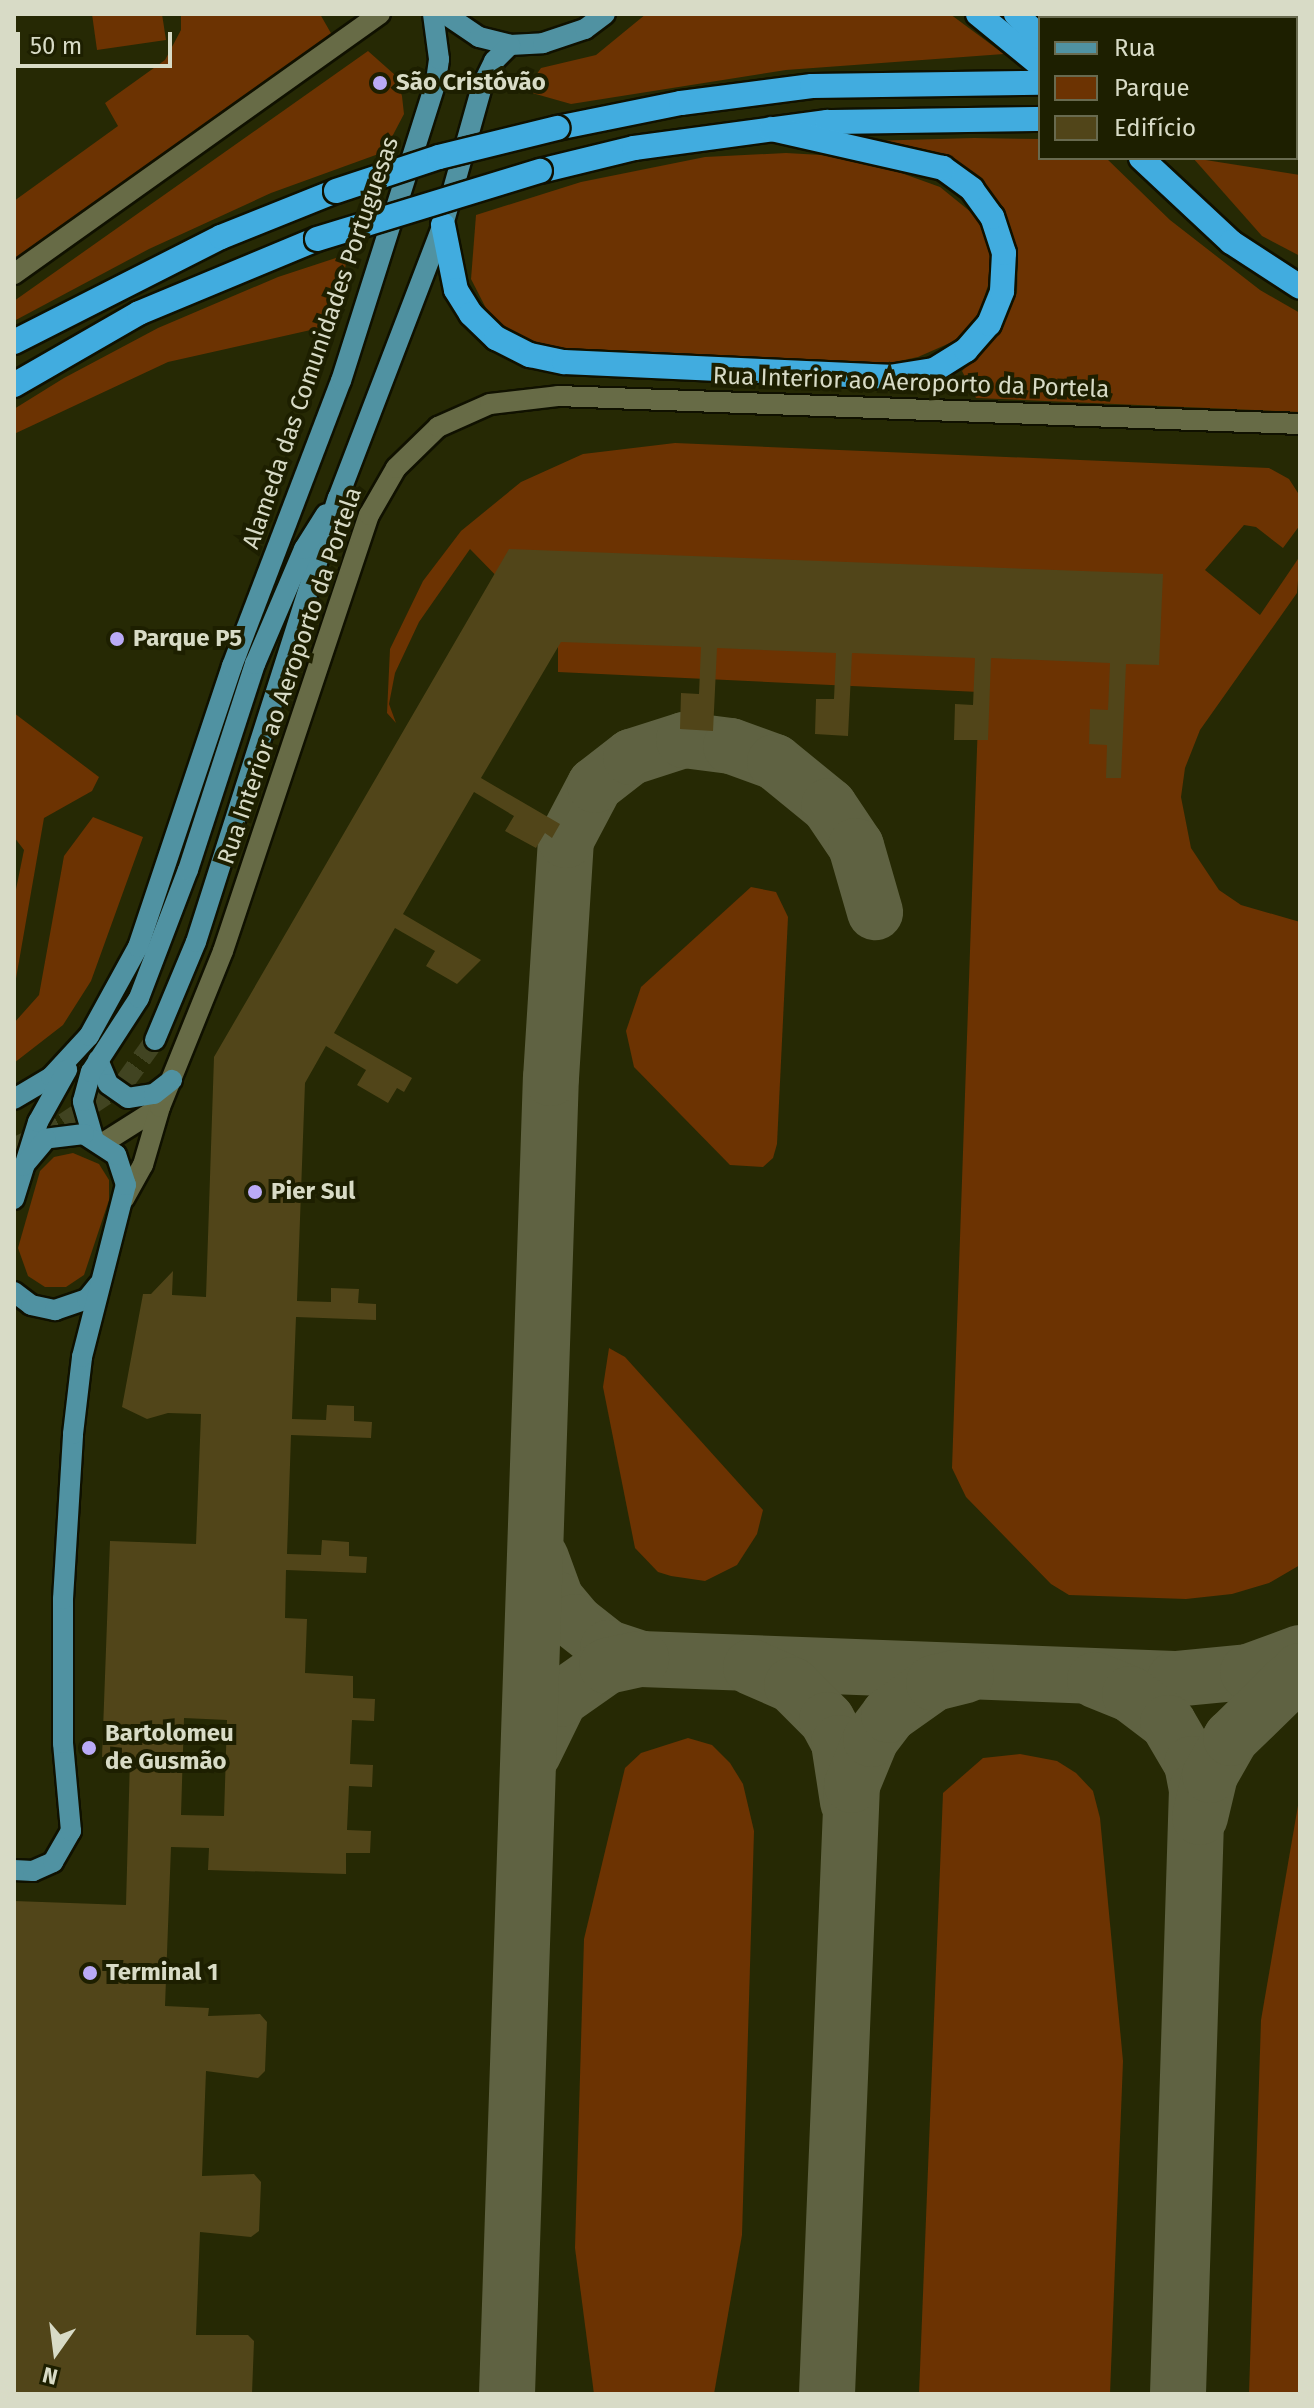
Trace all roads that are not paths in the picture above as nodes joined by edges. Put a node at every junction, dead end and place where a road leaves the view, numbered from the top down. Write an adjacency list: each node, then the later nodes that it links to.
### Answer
1 (380, 14): 15 (street)
2 (433, 14): 21 (main road, Alameda das Comunidades Portuguesas)
3 (445, 14): 8 (main road)
4 (605, 14): 8 (main road)
5 (978, 14): 9 (highway)
6 (1016, 14): 7 (highway)
7 (1038, 35)
8 (510, 45): 14 (main road)
9 (1038, 63)
10 (1038, 83): 17 (highway, bridge)
11 (1038, 119): 12 (highway)
12 (771, 129): 14 (highway); 18 (highway, bridge)
13 (1144, 160): 16 (highway)
14 (443, 225): 20 (main road)
15 (14, 274)
16 (1300, 287)
17 (14, 342)
18 (14, 385)
19 (1300, 424): 24 (street, Rua Interior ao Aeroporto da Portela)
20 (338, 498): 22 (main road); 23 (main road)
21 (89, 1036): 25 (main road, Alameda das Comunidades Portuguesas); 28 (main road)
22 (155, 1040)
23 (98, 1060): 24 (main road); 27 (main road)
24 (172, 1080): 26 (street, Rua Interior ao Aeroporto da Portela)
25 (14, 1099)
26 (160, 1107): 27 (street); 30 (street, Rua Interior ao Aeroporto da Portela)
27 (98, 1140): 28 (main road); 30 (main road)
28 (23, 1166): 29 (main road)
29 (14, 1199)
30 (124, 1199): 31 (main road, Rua Interior ao Aeroporto da Portela)
31 (103, 1276): 32 (main road, Rua Interior ao Aeroporto da Portela); 33 (main road, Rua Interior ao Aeroporto da Portela)
32 (14, 1292)
33 (14, 1870)

